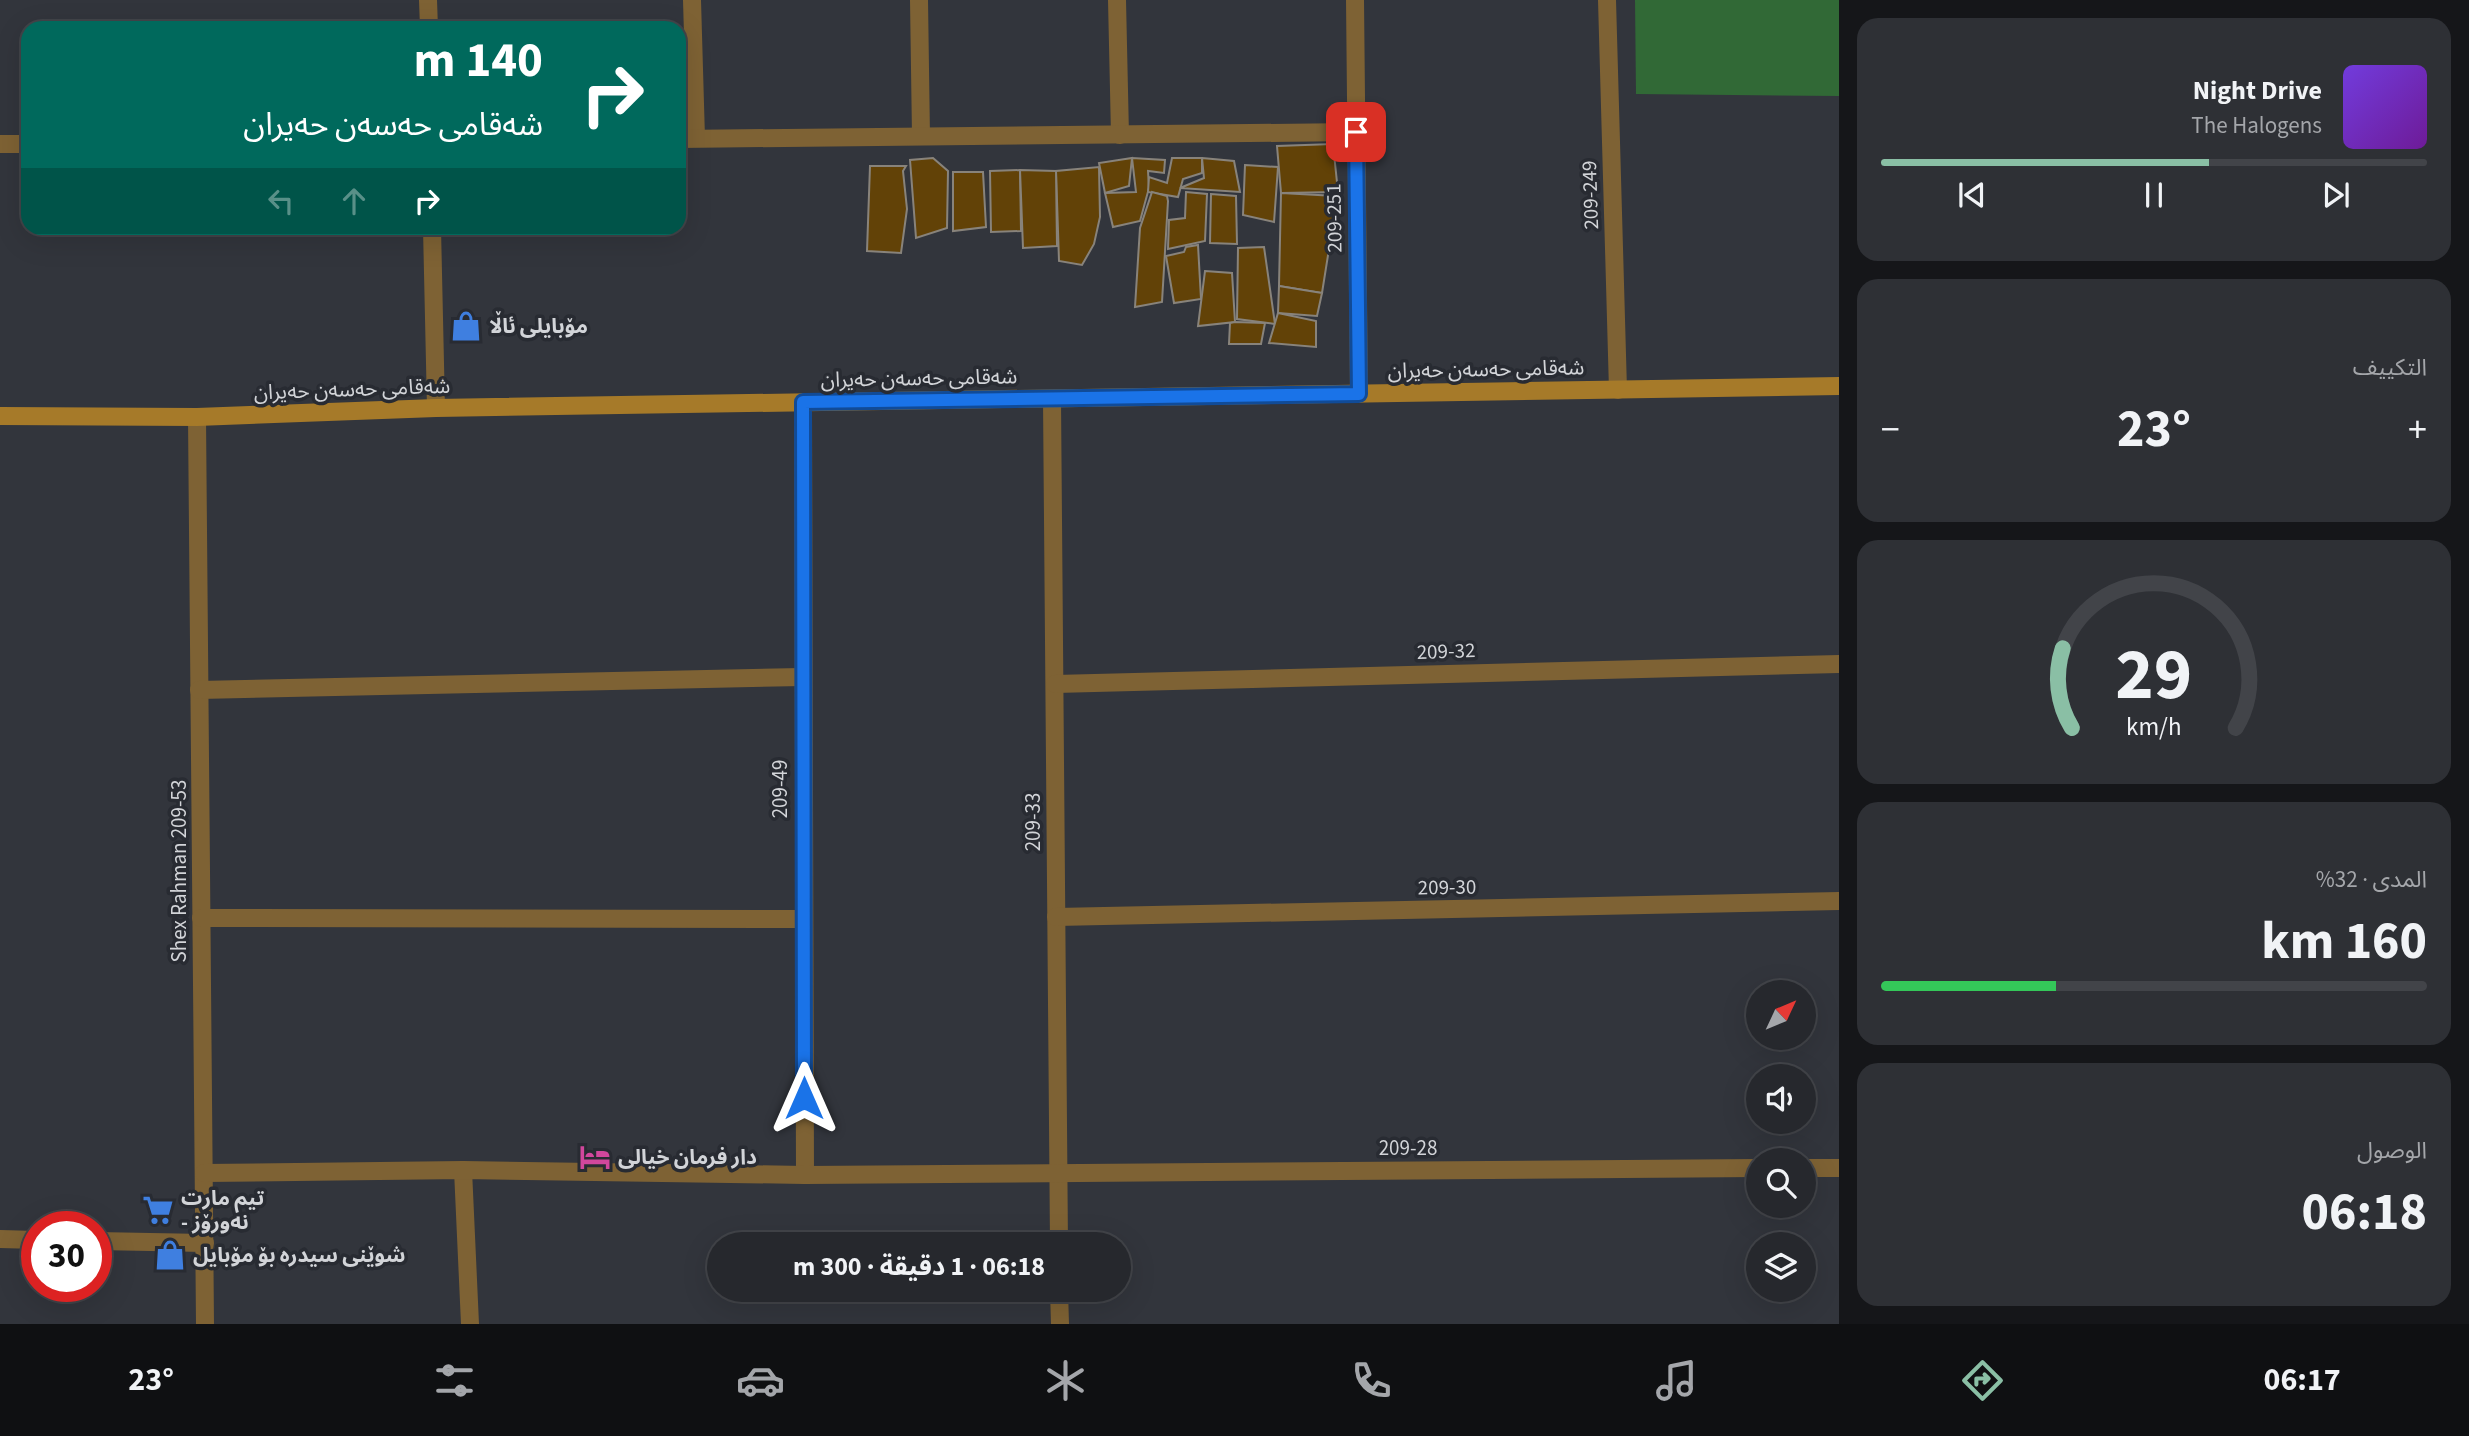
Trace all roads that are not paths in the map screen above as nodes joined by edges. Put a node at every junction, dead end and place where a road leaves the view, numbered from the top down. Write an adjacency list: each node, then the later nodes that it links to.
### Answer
1 (428, 0): 7 (street)
2 (692, 0): 11 (street)
3 (919, 0): 10 (street)
4 (1117, 0): 9 (street)
5 (1355, 0): 8 (street, 209-251)
6 (1607, 0): 16 (street, 209-249)
7 (429, 21)
8 (1356, 132): 9 (street); 17 (street, 209-251)
9 (1120, 135): 10 (street)
10 (921, 136): 11 (street)
11 (688, 138)
12 (0, 144): 13 (street)
13 (21, 144)
14 (432, 235): 20 (street)
15 (1839, 386): 16 (street, شەقامی حەسەن حەیران)
16 (1618, 390): 17 (street, شەقامی حەسەن حەیران)
17 (1359, 394): 18 (street, شەقامی حەسەن حەیران)
18 (1052, 398): 19 (street, شەقامی حەسەن حەیران); 25 (street, 209-33)
19 (803, 402): 20 (street, شەقامی حەسەن حەیران); 24 (street, 209-49)
20 (436, 408): 22 (street, شەقامی حەسەن حەیران)
21 (0, 416): 22 (street, شەقامی حەسەن حەیران)
22 (197, 417): 26 (street, Shex Rahman 209-53)
23 (1839, 664): 25 (street, 209-32)
24 (803, 677): 26 (street); 30 (street, 209-49)
25 (1055, 684): 28 (street, 209-33)
26 (200, 690): 29 (street, Shex Rahman 209-53)
27 (1839, 901): 28 (street, 209-30)
28 (1056, 917): 35 (street, 209-33)
29 (201, 918): 30 (street); 36 (street, Shex Rahman 209-53)
30 (803, 919): 37 (street, 209-49)
31 (1746, 1168): 35 (street, 209-28)
32 (1816, 1168): 33 (street)
33 (1839, 1168)
34 (463, 1170): 36 (street, 209-28); 37 (street, 209-28); 45 (street)
35 (1058, 1172): 37 (street, 209-28); 38 (street, 209-33)
36 (204, 1173): 42 (street, Shex Rahman 209-53)
37 (805, 1175)
38 (1059, 1232)
39 (0, 1240): 40 (street)
40 (21, 1240)
41 (112, 1241): 42 (street)
42 (205, 1243): 44 (street, Shex Rahman 209-53)
43 (1059, 1302): 46 (street)
44 (205, 1324)
45 (470, 1324)
46 (1060, 1324)

